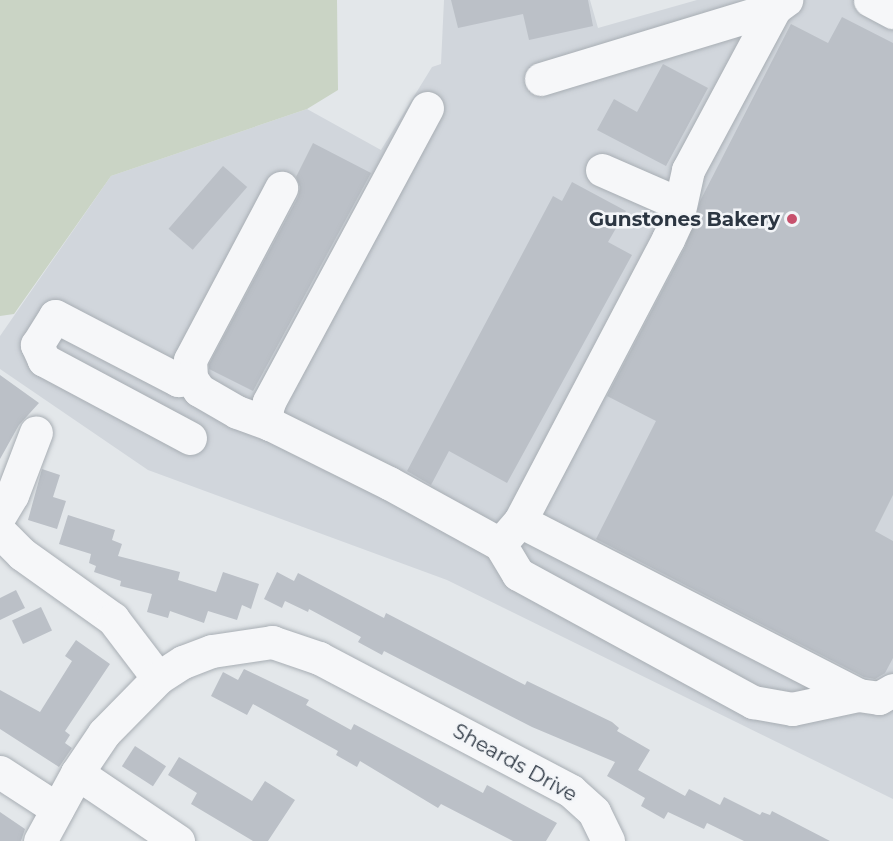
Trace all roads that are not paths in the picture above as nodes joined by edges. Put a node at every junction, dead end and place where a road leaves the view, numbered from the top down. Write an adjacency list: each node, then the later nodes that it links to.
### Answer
1 (870, 0): 3 (street)
2 (781, 4): 4 (street); 8 (street)
3 (893, 12)
4 (541, 79)
5 (427, 108): 10 (street)
6 (602, 170): 8 (street)
7 (281, 188): 9 (street)
8 (680, 204): 15 (street)
9 (190, 378): 10 (street); 12 (street)
10 (270, 424): 15 (street)
11 (36, 432): 13 (street)
12 (190, 438)
13 (0, 515)
14 (0, 532): 16 (street)
15 (510, 532): 18 (street); 18 (street)
16 (158, 678): 20 (street, Sheards Drive); 24 (street, Sheards Drive)
17 (893, 690): 18 (street)
18 (858, 695)
19 (0, 772): 21 (street)
20 (76, 773): 21 (street, Sheards Drive); 23 (street)
21 (57, 809): 22 (street, Sheards Drive)
22 (40, 841)
23 (178, 841)
24 (608, 841)

